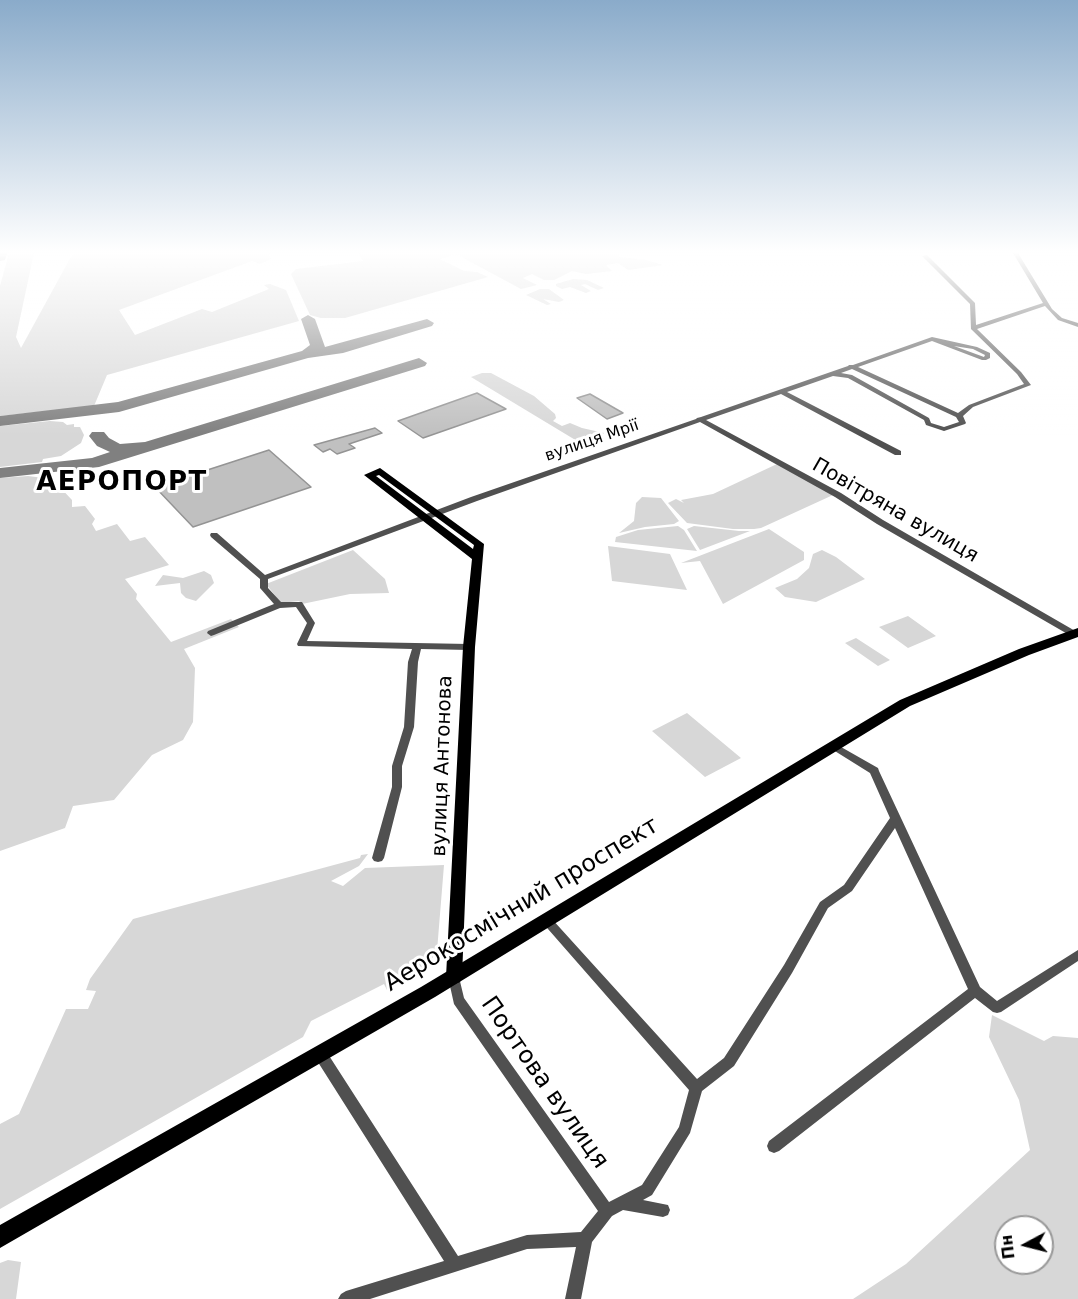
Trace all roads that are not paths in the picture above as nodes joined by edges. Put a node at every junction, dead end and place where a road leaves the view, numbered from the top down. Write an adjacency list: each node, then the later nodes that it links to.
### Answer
1 (973, 314): 5 (street)
2 (1017, 314): 5 (street)
3 (1055, 314): 4 (street)
4 (1078, 325)
5 (973, 328): 10 (street)
6 (932, 339): 6 (street); 7 (street, вулиця Мрії)
7 (851, 366): 8 (street, вулиця Мрії); 10 (street)
8 (830, 374): 9 (street, вулиця Мрії); 10 (street)
9 (780, 391): 11 (street, вулиця Мрії); 12 (street)
10 (959, 416)
11 (699, 419): 13 (street, вулиця Мрії); 20 (street, Повітряна вулиця)
12 (898, 453)
13 (439, 512): 14 (street, вулиця Мрії); 14 (main road); 16 (main road)
14 (426, 517): 16 (main road); 17 (street, вулиця Мрії)
15 (214, 535): 17 (street)
16 (478, 558): 22 (main road, вулиця Антонова)
17 (264, 578): 18 (street)
18 (279, 605): 19 (street); 21 (street)
19 (211, 633)
20 (1076, 633): 23 (highway, Аерокосмічний проспект)
21 (417, 647): 22 (street); 25 (street)
22 (469, 648): 28 (main road, вулиця Антонова)
23 (834, 746): 24 (street); 26 (highway, Аерокосмічний проспект)
24 (895, 820): 29 (street); 31 (street)
25 (378, 858)
26 (547, 921): 28 (highway, Аерокосмічний проспект); 31 (street)
27 (1078, 955): 29 (street)
28 (454, 977): 30 (highway, Аерокосмічний проспект); 35 (street, Портова вулиця)
29 (975, 991): 32 (street)
30 (321, 1055): 36 (highway, Аерокосмічний проспект); 38 (street)
31 (696, 1088): 33 (street)
32 (774, 1146)
33 (622, 1203): 34 (street); 35 (street)
34 (663, 1210)
35 (607, 1211): 37 (street)
36 (0, 1238)
37 (585, 1239): 38 (street); 40 (street)
38 (455, 1265): 39 (street)
39 (346, 1299)
40 (573, 1299)

